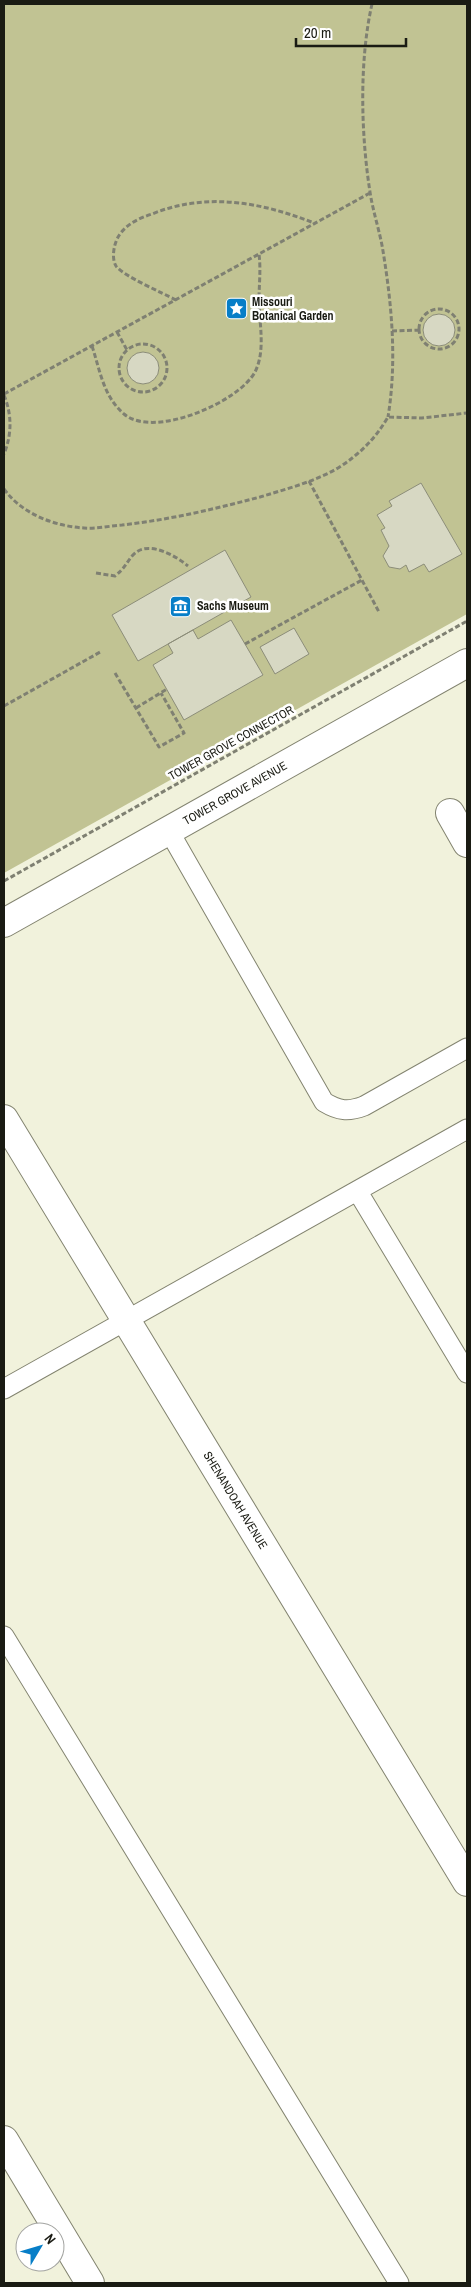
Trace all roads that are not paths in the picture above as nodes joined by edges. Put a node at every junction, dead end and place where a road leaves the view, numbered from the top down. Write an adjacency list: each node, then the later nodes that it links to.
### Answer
1 (467, 663): 3 (street, TOWER GROVE AVENUE)
2 (450, 813): 4 (street)
3 (169, 831): 5 (street, TOWER GROVE AVENUE); 6 (lane)
4 (467, 843)
5 (4, 923)
6 (467, 1048)
7 (4, 1120): 10 (street, SHENANDOAH AVENUE)
8 (467, 1129): 9 (lane)
9 (358, 1192): 10 (lane); 11 (lane)
10 (126, 1319): 12 (lane); 14 (street, SHENANDOAH AVENUE)
11 (467, 1373)
12 (4, 1388)
13 (4, 1636): 17 (lane)
14 (467, 1882)
15 (4, 2140): 16 (street)
16 (90, 2283)
17 (399, 2283)

